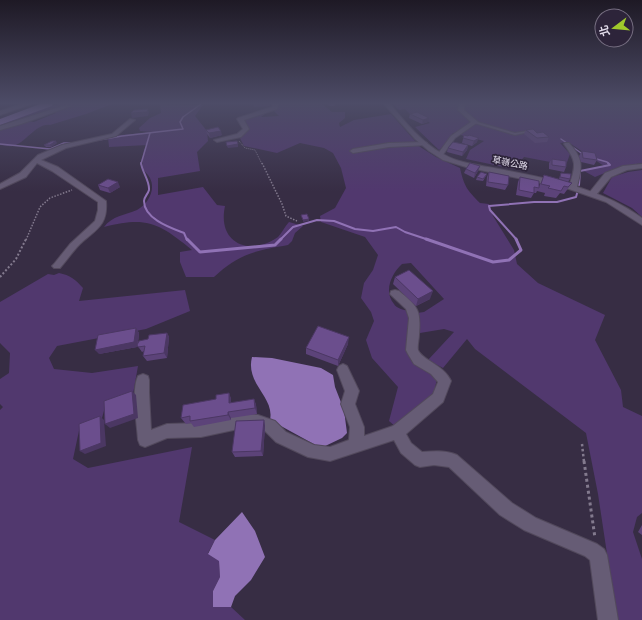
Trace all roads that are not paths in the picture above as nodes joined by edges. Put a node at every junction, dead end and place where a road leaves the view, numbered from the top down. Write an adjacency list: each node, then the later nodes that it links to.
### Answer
1 (116, 133): 12 (street)
2 (243, 133): 7 (street)
3 (413, 133): 8 (street, 草嶺公路)
4 (459, 133): 11 (street)
5 (511, 133): 6 (lane)
6 (521, 133)
7 (217, 140)
8 (425, 144): 10 (street); 11 (street, 草嶺公路)
9 (567, 144): 14 (street)
10 (353, 150)
11 (440, 155): 14 (street, 草嶺公路)
12 (36, 160): 15 (street); 18 (street)
13 (642, 166): 16 (street)
14 (573, 187): 16 (street, 草嶺公路)
15 (0, 188)
16 (593, 193): 17 (street, 草嶺公路)
17 (642, 222)
18 (57, 266)
19 (395, 294): 22 (street)
20 (343, 370): 23 (street)
21 (143, 380): 23 (street)
22 (397, 432): 23 (street); 24 (street)
23 (356, 444)
24 (608, 620)

